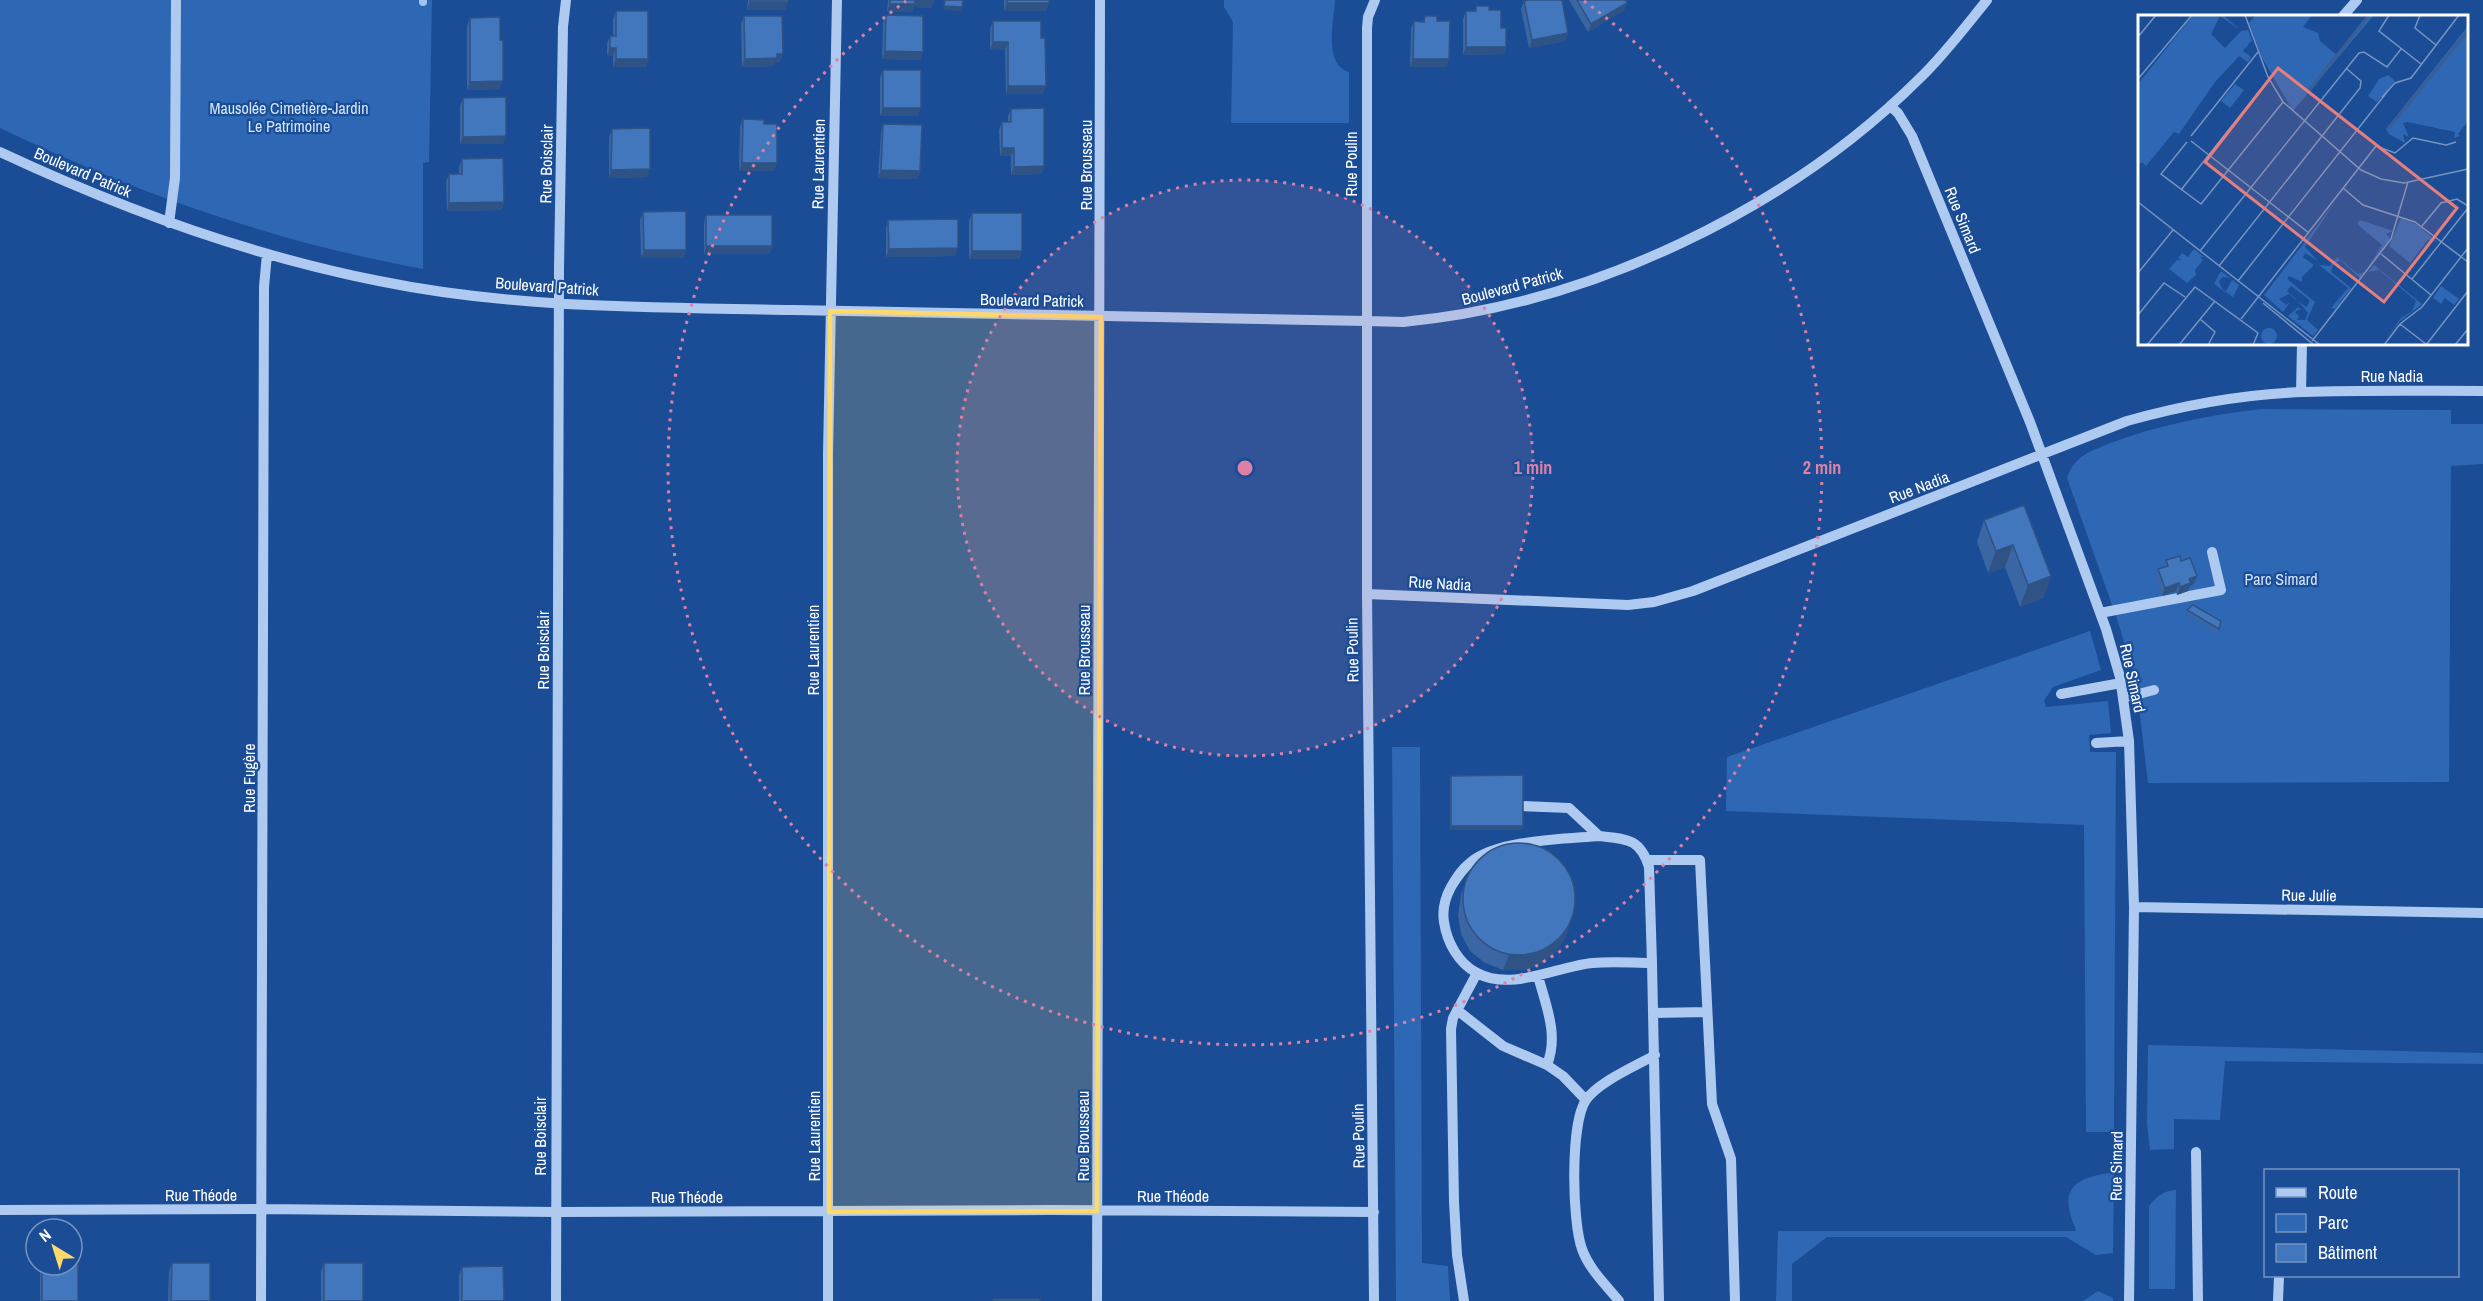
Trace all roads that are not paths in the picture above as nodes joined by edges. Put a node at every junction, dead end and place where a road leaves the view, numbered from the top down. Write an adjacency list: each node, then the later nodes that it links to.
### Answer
1 (176, 0): 11 (street)
2 (566, 0): 13 (street, Rue Boisclair)
3 (837, 0): 14 (street, Rue Laurentien)
4 (1100, 0): 15 (street, Rue Brousseau)
5 (1375, 0): 16 (street, Rue Poulin)
6 (1987, 0): 9 (street, Boulevard Patrick)
7 (2357, 0): 8 (street)
8 (2344, 15)
9 (1890, 106): 16 (street, Boulevard Patrick); 20 (street, Rue Simard)
10 (0, 152): 11 (street, Boulevard Patrick)
11 (169, 223): 12 (street, Boulevard Patrick)
12 (267, 254): 13 (street, Boulevard Patrick); 45 (street, Rue Fugère)
13 (560, 303): 14 (street, Boulevard Patrick); 48 (street, Rue Boisclair)
14 (830, 311): 15 (street, Boulevard Patrick); 49 (street, Rue Laurentien)
15 (1101, 317): 16 (street, Boulevard Patrick); 47 (street, Rue Brousseau)
16 (1366, 321): 22 (street, Rue Poulin)
17 (2302, 345): 19 (street)
18 (2483, 391): 19 (street, Rue Nadia)
19 (2301, 392): 20 (street, Rue Nadia)
20 (2042, 455): 22 (street, Rue Nadia); 23 (street, Rue Simard)
21 (2212, 552): 23 (street)
22 (1367, 594): 50 (street, Rue Poulin)
23 (2100, 613): 24 (street, Rue Simard)
24 (2121, 683): 26 (street); 27 (street, Rue Simard)
25 (2154, 690): 27 (street)
26 (2061, 694)
27 (2124, 698): 28 (street, Rue Simard)
28 (2128, 741): 29 (street); 33 (street, Rue Simard)
29 (2096, 743)
30 (1521, 806): 31 (street)
31 (1599, 836): 32 (street); 36 (street)
32 (1647, 860): 35 (street); 39 (street)
33 (2134, 907): 34 (street, Rue Julie); 61 (street, Rue Simard)
34 (2483, 913)
35 (1652, 963): 37 (street); 40 (street)
36 (1478, 974): 37 (street); 38 (street)
37 (1538, 976): 42 (street)
38 (1457, 1010): 42 (street); 57 (street)
39 (1706, 1012): 40 (street); 60 (street)
40 (1653, 1013): 41 (street)
41 (1655, 1055): 43 (street); 59 (street)
42 (1547, 1065): 43 (street)
43 (1586, 1100): 58 (street)
44 (2196, 1152): 62 (street)
45 (262, 1209): 46 (street, Rue Théode); 48 (street, Rue Théode); 52 (street, Rue Fugère)
46 (0, 1210)
47 (1097, 1210): 49 (street, Rue Théode); 50 (street, Rue Théode); 55 (street, Rue Brousseau)
48 (556, 1212): 49 (street, Rue Théode); 53 (street, Rue Boisclair)
49 (829, 1212): 54 (street, Rue Laurentien)
50 (1374, 1212): 56 (street, Rue Poulin)
51 (2278, 1277): 63 (street)
52 (261, 1301)
53 (556, 1301)
54 (828, 1301)
55 (1097, 1301)
56 (1374, 1301)
57 (1464, 1301)
58 (1619, 1301)
59 (1659, 1301)
60 (1735, 1301)
61 (2128, 1301)
62 (2198, 1301)
63 (2278, 1301)

